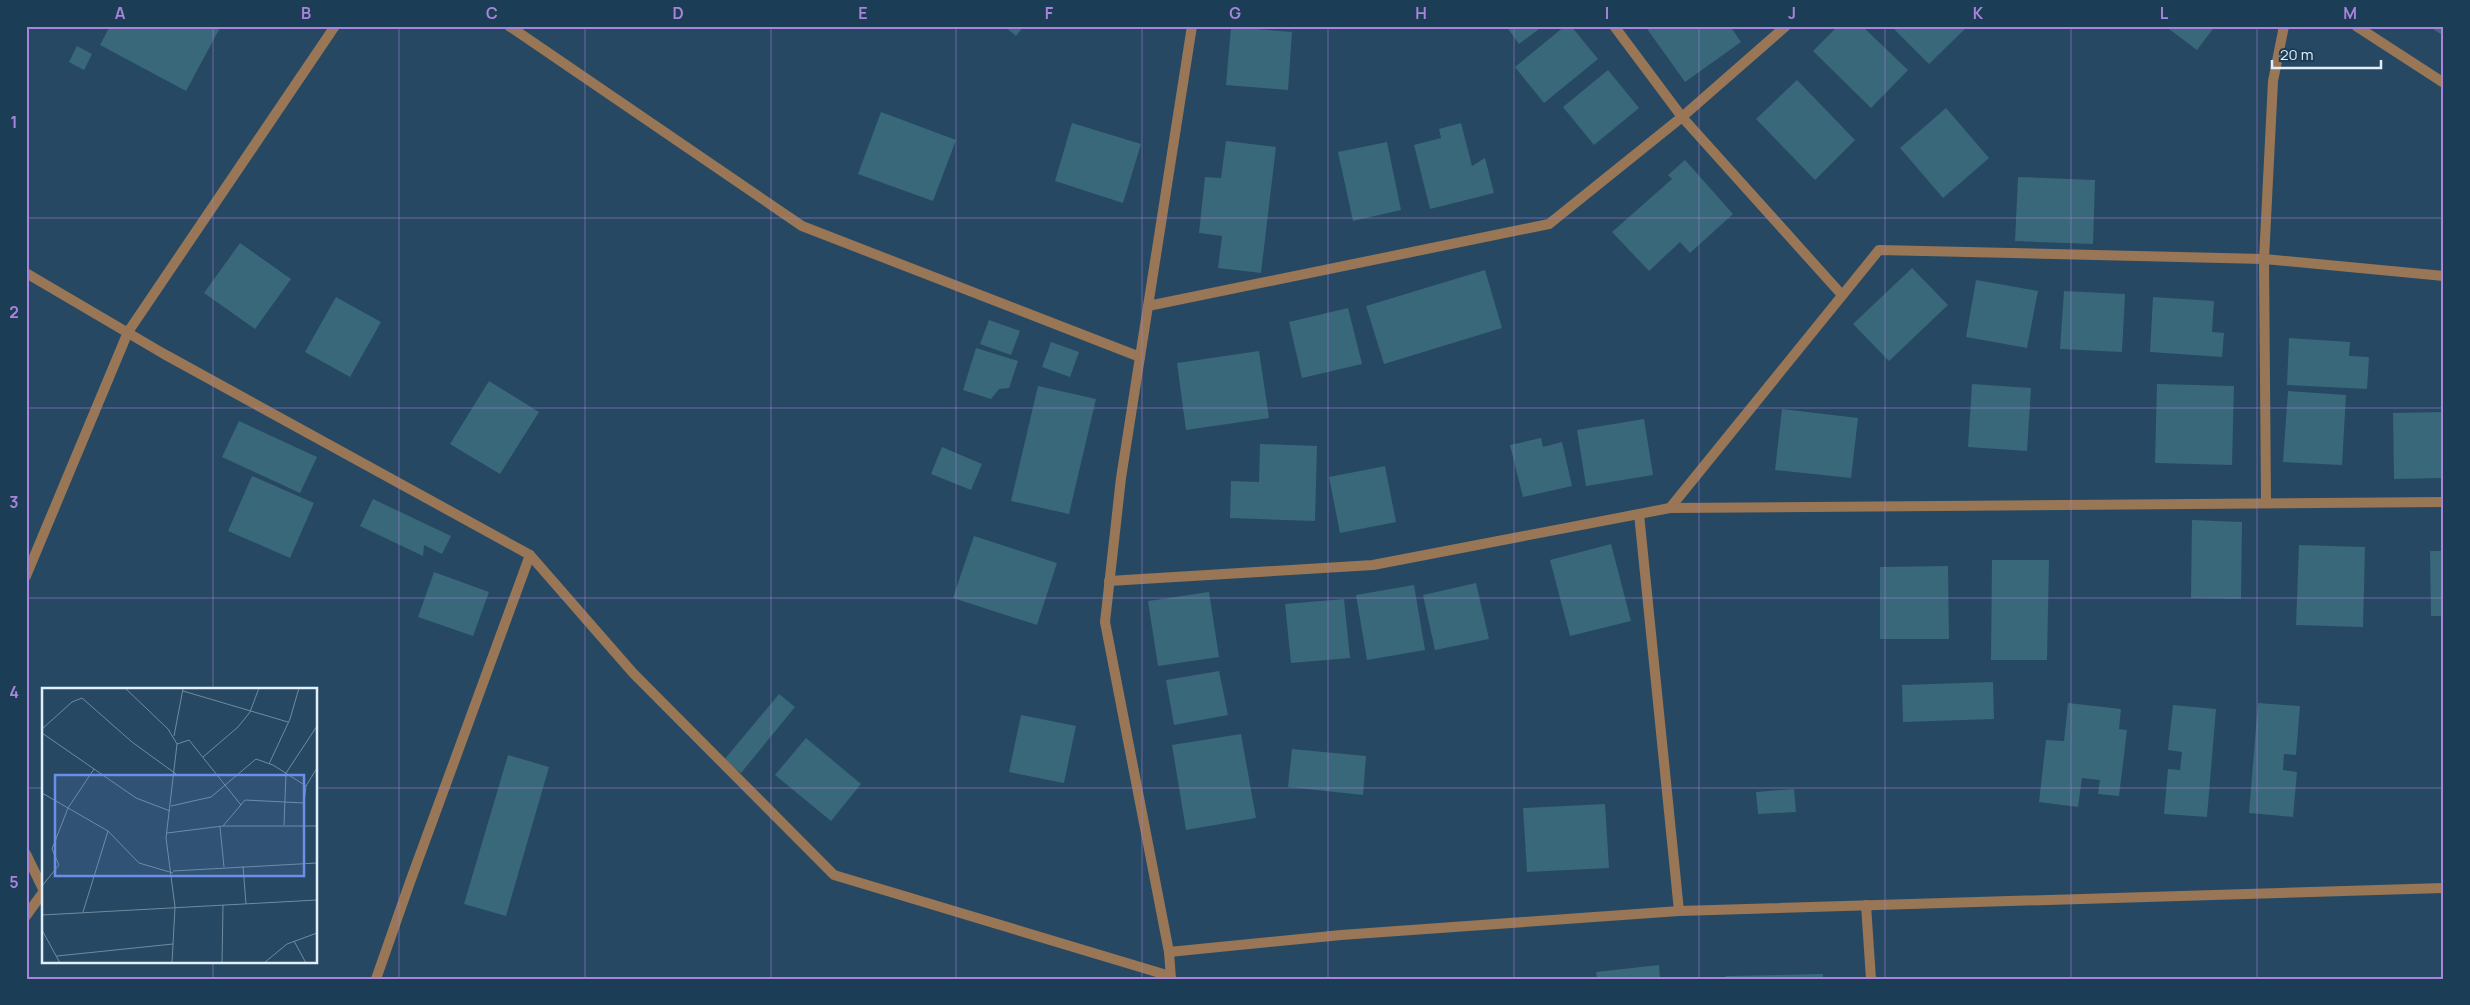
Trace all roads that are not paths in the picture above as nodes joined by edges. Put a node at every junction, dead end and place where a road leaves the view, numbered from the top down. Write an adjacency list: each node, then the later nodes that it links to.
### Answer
1 (335, 26): 15 (street)
2 (509, 26): 16 (street)
3 (1192, 26): 14 (street)
4 (1614, 26): 9 (street)
5 (1786, 26): 9 (street)
6 (2284, 26): 10 (street)
7 (2356, 26): 8 (street)
8 (2444, 83)
9 (1682, 117): 13 (street); 14 (street)
10 (2264, 259): 12 (street); 13 (street); 17 (street)
11 (26, 273): 15 (street)
12 (2444, 276)
13 (1842, 295): 19 (street)
14 (1148, 306): 16 (street)
15 (128, 332): 21 (street); 22 (street)
16 (1140, 357): 23 (street)
17 (2266, 502): 18 (street); 19 (street)
18 (2444, 502)
19 (1670, 508): 20 (street)
20 (1639, 514): 23 (street); 29 (street)
21 (530, 555): 32 (street); 33 (street)
22 (26, 576)
23 (1109, 581): 31 (street)
24 (26, 854): 25 (street)
25 (42, 887)
26 (2444, 888): 28 (street)
27 (42, 894): 30 (street)
28 (1866, 905): 29 (street); 34 (street)
29 (1679, 910): 31 (street)
30 (26, 916)
31 (1168, 952): 32 (street)
32 (1171, 978)
33 (376, 979)
34 (1871, 979)

